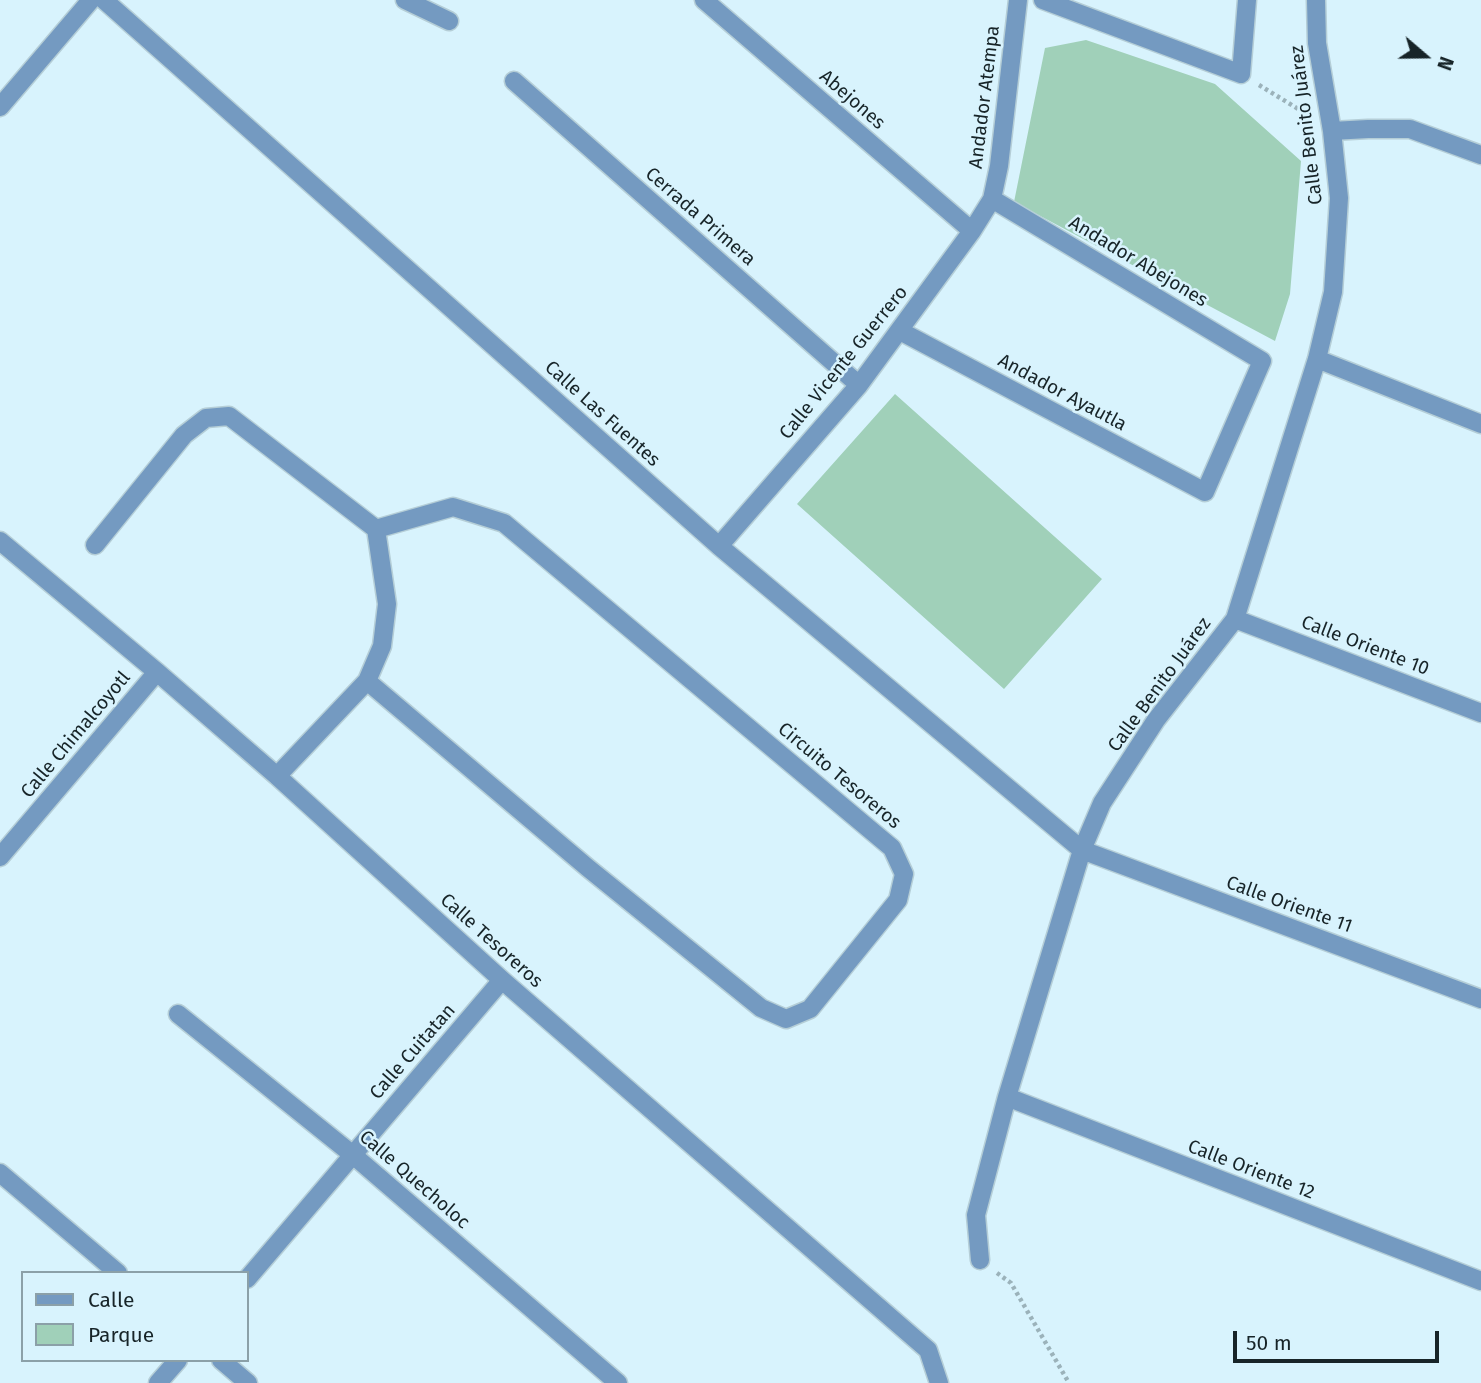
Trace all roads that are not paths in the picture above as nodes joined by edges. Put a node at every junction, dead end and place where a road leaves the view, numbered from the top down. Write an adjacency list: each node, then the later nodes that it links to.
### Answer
1 (91, 0): 11 (street)
2 (104, 0): 24 (street, Calle Las Fuentes)
3 (404, 0): 9 (street)
4 (704, 0): 15 (street, Abejones)
5 (1018, 0): 14 (street, Andador Atempa)
6 (1043, 0): 7 (street)
7 (1247, 0)
8 (1316, 0): 12 (street, Calle Benito Juárez)
9 (449, 21)
10 (514, 81): 18 (street, Cerrada Primera)
11 (0, 107)
12 (1332, 131): 13 (street); 17 (street, Calle Benito Juárez)
13 (1481, 155)
14 (992, 199): 15 (street, Calle Vicente Guerrero); 20 (street, Andador Abejones)
15 (972, 231): 16 (street, Calle Vicente Guerrero)
16 (900, 331): 18 (street, Calle Vicente Guerrero); 20 (street, Andador Ayautla)
17 (1317, 359): 19 (street); 25 (street, Calle Benito Juárez)
18 (859, 385): 24 (street, Calle Vicente Guerrero)
19 (1481, 424)
20 (1205, 492)
21 (376, 528): 23 (street); 27 (street); 27 (street, Circuito Tesoreros)
22 (0, 541): 26 (street, Calle Tesoreros)
23 (95, 545)
24 (719, 546): 30 (street, Calle Las Fuentes)
25 (1235, 619): 28 (street, Calle Oriente 10); 30 (street, Calle Benito Juárez)
26 (157, 672): 29 (street, Calle Tesoreros); 31 (street, Calle Chimalcoyotl)
27 (366, 681): 29 (street)
28 (1481, 713)
29 (277, 776): 32 (street, Calle Tesoreros)
30 (1082, 850): 33 (street, Calle Oriente 11); 35 (street, Calle Benito Juárez)
31 (0, 857)
32 (502, 980): 36 (street, Calle Cuitatan); 47 (street, Calle Tesoreros)
33 (1481, 999)
34 (178, 1014): 36 (street, Calle Quecholoc)
35 (1006, 1097): 38 (street, Calle Benito Juárez); 41 (street, Calle Oriente 12)
36 (353, 1155): 40 (street, Calle Cuitatan); 46 (street, Calle Quecholoc)
37 (0, 1173): 39 (street)
38 (980, 1261)
39 (116, 1271)
40 (248, 1278)
41 (1481, 1281)
42 (175, 1362): 44 (street)
43 (223, 1362): 45 (street)
44 (158, 1383)
45 (248, 1383)
46 (618, 1383)
47 (939, 1383)

